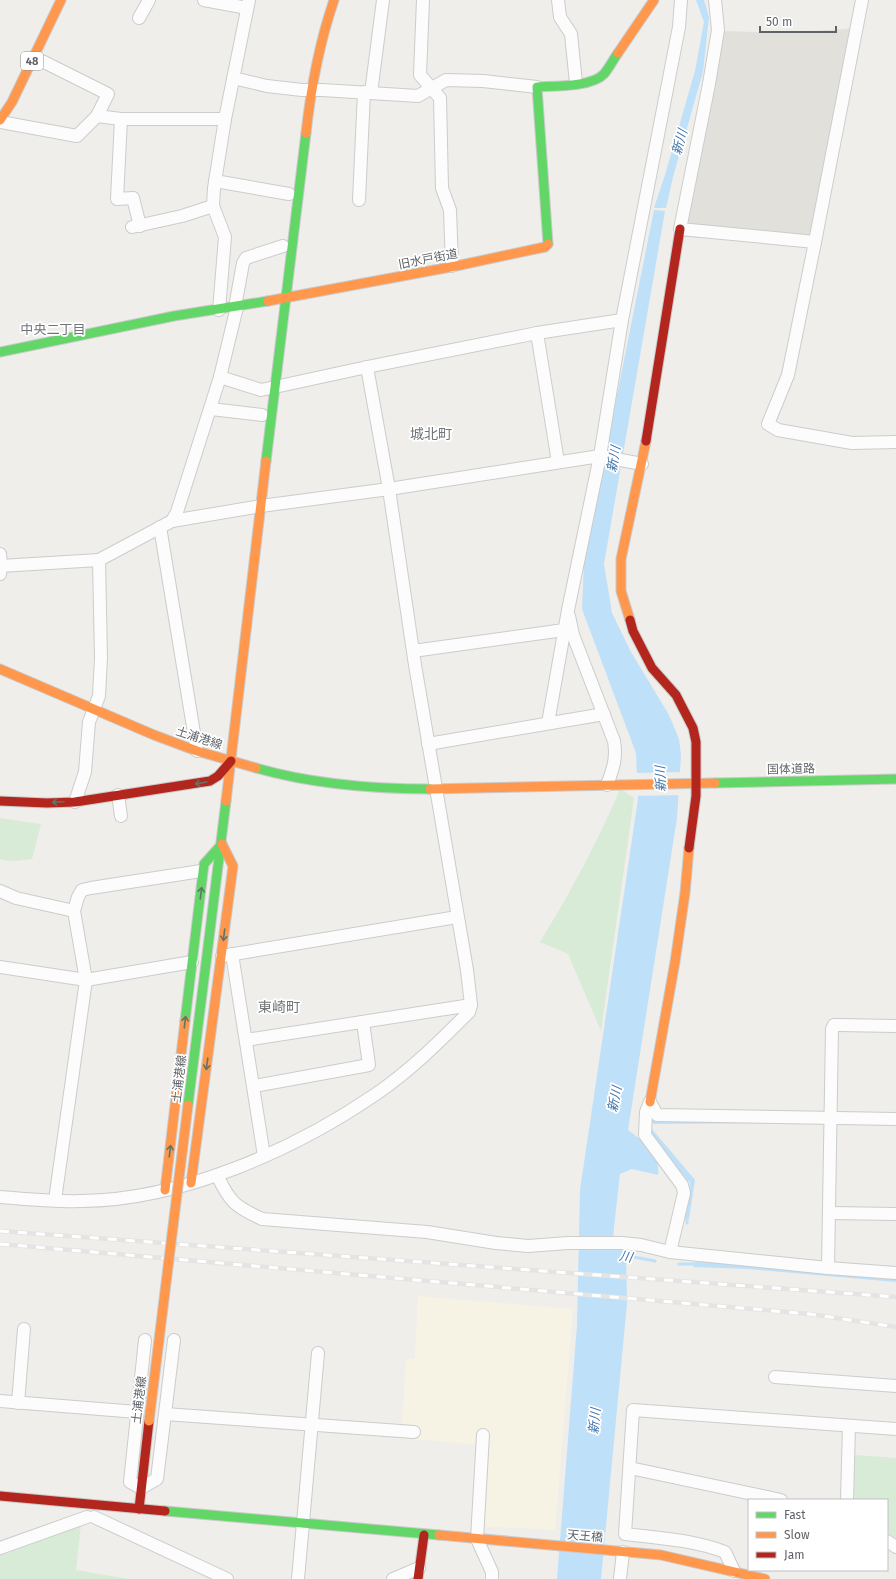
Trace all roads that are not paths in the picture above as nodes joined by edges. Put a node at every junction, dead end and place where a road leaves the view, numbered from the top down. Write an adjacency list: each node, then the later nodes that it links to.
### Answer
1 (61, 0): 24 (street, 48)
2 (149, 0): 13 (street)
3 (204, 0): 12 (street)
4 (334, 0): 19 (street)
5 (383, 0): 20 (street)
6 (423, 0): 18 (street)
7 (558, 0): 16 (street)
8 (654, 0): 16 (street)
9 (682, 0): 36 (street)
10 (715, 0): 29 (street)
11 (862, 0): 30 (street)
12 (248, 4): 15 (street)
13 (139, 18)
14 (42, 61): 21 (street)
15 (233, 78): 19 (street); 23 (street)
16 (576, 84): 17 (street)
17 (538, 87): 18 (street); 32 (street, 旧水戸街道)
18 (430, 88): 20 (street); 32 (street)
19 (311, 90): 20 (street); 33 (street)
20 (367, 93): 27 (street)
21 (98, 116): 22 (street); 24 (street)
22 (120, 119): 23 (street); 28 (street)
23 (225, 119): 25 (street)
24 (0, 121)
25 (215, 181): 26 (street); 28 (street)
26 (289, 194)
27 (359, 200)
28 (213, 206): 35 (street)
29 (680, 229): 30 (street); 47 (street)
30 (815, 242): 44 (street)
31 (283, 246): 34 (street)
32 (452, 266): 33 (street, 旧水戸街道)
33 (286, 298): 34 (street, 旧水戸街道); 41 (street)
34 (236, 307): 35 (street, 旧水戸街道); 40 (street)
35 (219, 310): 38 (street, 旧水戸街道)
36 (622, 320): 37 (street); 45 (street)
37 (537, 333): 39 (street); 46 (street)
38 (0, 352)
39 (366, 367): 41 (street); 48 (street)
40 (220, 377): 41 (street); 42 (street)
41 (274, 388): 49 (street)
42 (210, 409): 43 (street); 50 (street)
43 (262, 415)
44 (896, 442)
45 (600, 456): 46 (street); 47 (street); 54 (street)
46 (558, 462): 48 (street)
47 (642, 464): 65 (street)
48 (389, 489): 49 (street); 56 (street)
49 (261, 506): 50 (street); 63 (street)
50 (172, 521): 51 (street)
51 (160, 528): 52 (street); 62 (street)
52 (99, 560): 53 (street); 58 (street)
53 (0, 565)
54 (568, 610): 55 (street); 59 (street)
55 (564, 630): 56 (street); 60 (street)
56 (413, 651): 61 (street)
57 (0, 669): 58 (street, 土浦港線)
58 (93, 709): 62 (street, 土浦港線); 70 (street)
59 (604, 714): 60 (street); 66 (street)
60 (548, 723): 61 (street)
61 (428, 744): 67 (street)
62 (198, 751): 63 (street, 土浦港線)
63 (231, 761): 67 (street, 国体道路); 68 (street, one-way to 68); 72 (street, 土浦港線)
64 (896, 778): 65 (street, 国体道路)
65 (697, 784): 66 (street, 国体道路); 86 (street)
66 (607, 785): 67 (street, 国体道路)
67 (436, 790): 76 (street)
68 (118, 795): 70 (street); 71 (street)
69 (0, 801): 70 (street, one-way to 69)
70 (75, 802)
71 (121, 816)
72 (222, 844): 77 (street, one-way to 77); 78 (street, one-way to 72); 116 (street, 土浦港線, bridge)
73 (200, 871): 75 (street)
74 (0, 891): 75 (street)
75 (74, 911): 80 (street)
76 (457, 917): 77 (street); 81 (street)
77 (227, 955): 84 (street); 91 (street, one-way to 91)
78 (192, 962): 80 (street); 92 (street, one-way to 78)
79 (0, 967): 80 (street)
80 (86, 980): 94 (street)
81 (471, 1005): 82 (street); 89 (street)
82 (363, 1022): 84 (street); 85 (street)
83 (896, 1026): 87 (street)
84 (246, 1040): 85 (street)
85 (254, 1086): 89 (street)
86 (650, 1102): 87 (street); 97 (street)
87 (829, 1118): 88 (street); 95 (street)
88 (896, 1119)
89 (264, 1156): 90 (street)
90 (217, 1175): 91 (street); 97 (street)
91 (191, 1183): 92 (street)
92 (165, 1190): 94 (street)
93 (0, 1197): 94 (street)
94 (55, 1200)
95 (829, 1213): 96 (street); 98 (street)
96 (896, 1214)
97 (670, 1252): 98 (street)
98 (828, 1268): 99 (street)
99 (896, 1273)
100 (24, 1329): 107 (street)
101 (145, 1340): 108 (street)
102 (174, 1340): 109 (street)
103 (318, 1353): 110 (street)
104 (775, 1378): 105 (street)
105 (896, 1386)
106 (0, 1401): 107 (street)
107 (18, 1403): 108 (street)
108 (137, 1412): 116 (street)
109 (165, 1414): 110 (street); 116 (street)
110 (312, 1424): 113 (street); 121 (street)
111 (849, 1426): 112 (street); 115 (street); 119 (street)
112 (896, 1429)
113 (414, 1432)
114 (483, 1435): 123 (street)
115 (630, 1468): 118 (street); 126 (street)
116 (141, 1488): 120 (street, 土浦港線)
117 (0, 1496): 120 (street)
118 (776, 1499)
119 (847, 1499)
120 (139, 1508): 121 (street, 天王橋)
121 (304, 1524): 122 (street, 天王橋); 129 (street)
122 (424, 1535): 123 (street, 天王橋); 127 (street)
123 (477, 1539): 125 (street, 天王橋); 131 (street)
124 (0, 1548): 128 (street)
125 (618, 1551): 126 (street, 天王橋); 132 (street)
126 (734, 1571): 133 (street, 天王橋)
127 (419, 1573): 130 (street)
128 (227, 1579)
129 (298, 1579)
130 (393, 1579)
131 (492, 1579)
132 (620, 1579)
133 (766, 1579)

